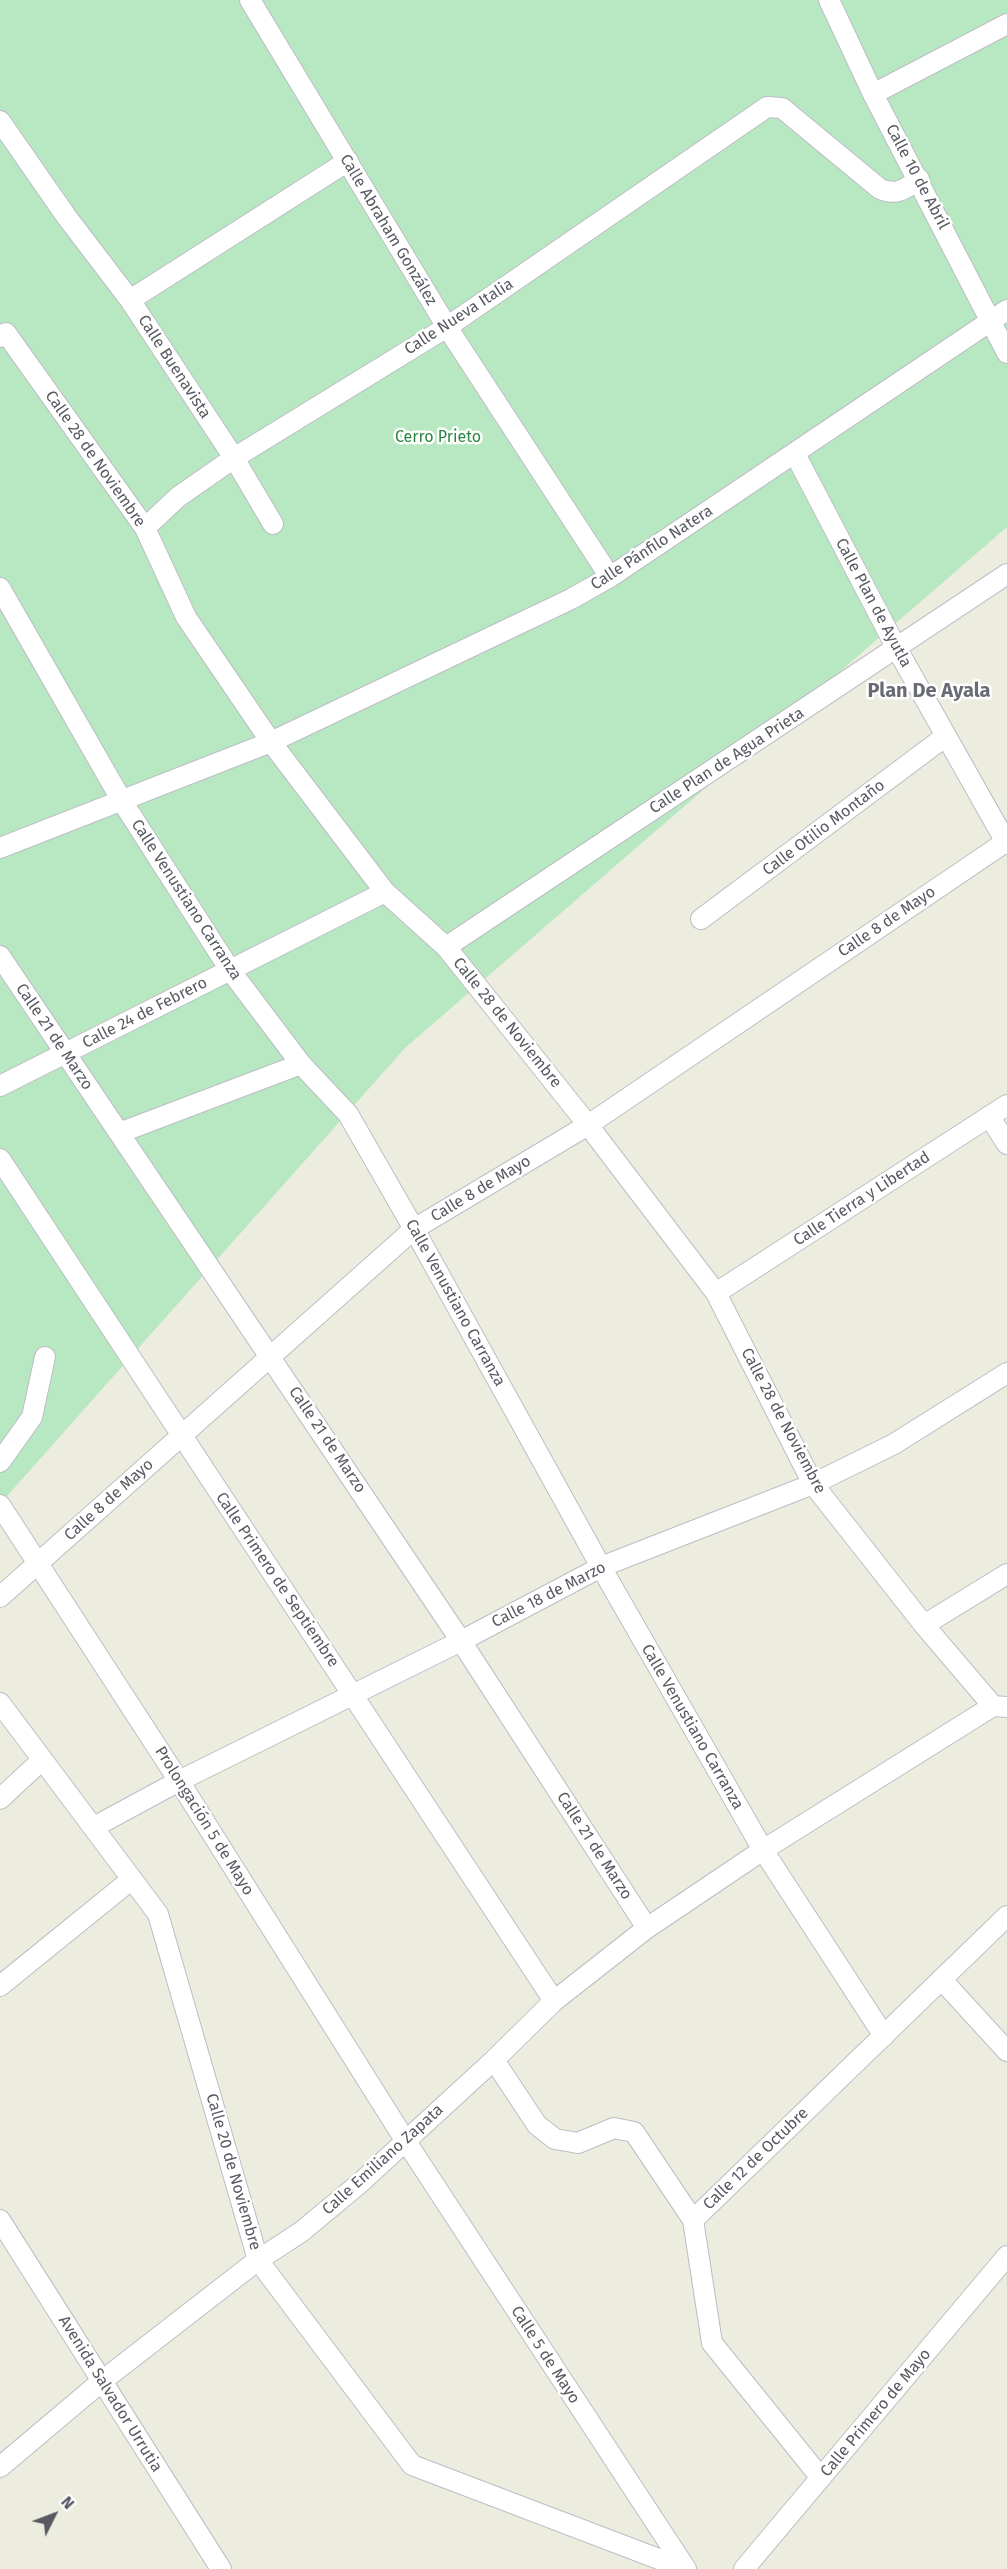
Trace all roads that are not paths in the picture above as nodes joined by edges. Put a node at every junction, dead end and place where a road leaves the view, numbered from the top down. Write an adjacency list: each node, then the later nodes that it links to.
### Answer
1 (250, 0): 6 (street, Calle Abraham González)
2 (829, 0): 4 (street, Calle 10 de Abril)
3 (1007, 24): 4 (street)
4 (873, 94): 7 (street, Calle 10 de Abril)
5 (0, 121): 8 (street, Calle Buenavista)
6 (348, 161): 8 (street); 10 (street, Calle Abraham González)
7 (919, 180): 9 (street, Calle 10 de Abril); 10 (street, Calle Nueva Italia)
8 (130, 300): 14 (street, Calle Buenavista)
9 (999, 316): 12 (street, Calle 10 de Abril); 13 (street, Calle Pánfilo Natera)
10 (447, 327): 14 (street, Calle Nueva Italia); 18 (street, Calle Abraham González)
11 (3, 335): 16 (street, Calle 28 de Noviembre)
12 (1007, 354)
13 (795, 454): 18 (street, Calle Pánfilo Natera); 20 (street, Calle Plan de Ayutla)
14 (234, 458): 15 (street, Calle Buenavista); 16 (street, Calle Nueva Italia)
15 (273, 524)
16 (145, 528): 22 (street, Calle 28 de Noviembre)
17 (1007, 574): 20 (street, Calle Plan de Agua Prieta)
18 (610, 577): 22 (street, Calle Pánfilo Natera)
19 (0, 588): 23 (street, Calle Venustiano Carranza)
20 (897, 649): 21 (street, Calle Plan de Ayutla); 28 (street, Calle Plan de Agua Prieta)
21 (946, 736): 24 (street, Calle Plan de Ayutla); 27 (street, Calle Otilio Montaño)
22 (271, 742): 23 (street, Calle Pánfilo Natera); 26 (street, Calle 28 de Noviembre)
23 (122, 801): 25 (street, Calle Pánfilo Natera); 30 (street, Calle Venustiano Carranza)
24 (1006, 842): 36 (street, Calle 8 de Mayo)
25 (0, 848)
26 (385, 892): 28 (street, Calle 28 de Noviembre); 30 (street, Calle 24 de Febrero)
27 (701, 919)
28 (446, 947): 36 (street, Calle 28 de Noviembre)
29 (0, 956): 31 (street, Calle 21 de Marzo)
30 (230, 970): 31 (street, Calle 24 de Febrero); 32 (street, Calle Venustiano Carranza)
31 (65, 1053): 33 (street, Calle 24 de Febrero); 37 (street, Calle 21 de Marzo)
32 (301, 1064): 37 (street); 40 (street, Calle Venustiano Carranza)
33 (0, 1086)
34 (1007, 1105): 35 (street, Calle Tierra y Libertad)
35 (989, 1116): 38 (street); 41 (street, Calle Tierra y Libertad)
36 (588, 1125): 40 (street, Calle 8 de Mayo); 41 (street, Calle 28 de Noviembre)
37 (119, 1133): 42 (street, Calle 21 de Marzo)
38 (1007, 1144)
39 (0, 1159): 45 (street, Calle Primero de Septiembre)
40 (414, 1229): 42 (street, Calle 8 de Mayo); 50 (street, Calle Venustiano Carranza)
41 (716, 1293): 47 (street, Calle 28 de Noviembre)
42 (271, 1356): 45 (street, Calle 8 de Mayo); 54 (street, Calle 21 de Marzo)
43 (45, 1357): 46 (street)
44 (1007, 1372): 47 (street, Calle 18 de Marzo)
45 (181, 1436): 49 (street, Calle 8 de Mayo); 55 (street, Calle Primero de Septiembre)
46 (0, 1462)
47 (813, 1484): 50 (street, Calle 18 de Marzo); 53 (street, Calle 28 de Noviembre)
48 (0, 1505): 49 (street, Prolongación 5 de Mayo)
49 (38, 1563): 52 (street, Calle 8 de Mayo); 59 (street, Prolongación 5 de Mayo)
50 (601, 1567): 54 (street, Calle 18 de Marzo); 62 (street, Calle Venustiano Carranza)
51 (1007, 1574): 53 (street)
52 (0, 1597)
53 (924, 1625): 57 (street, Calle 28 de Noviembre)
54 (461, 1641): 55 (street, Calle 18 de Marzo); 65 (street, Calle 21 de Marzo)
55 (353, 1694): 59 (street, Calle 18 de Marzo); 68 (street, Calle Primero de Septiembre)
56 (0, 1703): 58 (street, Calle 20 de Noviembre)
57 (1000, 1707): 62 (street, Calle Emiliano Zapata)
58 (42, 1760): 60 (street); 61 (street, Calle 20 de Noviembre)
59 (179, 1780): 61 (street, Calle 18 de Marzo); 72 (street, Prolongación 5 de Mayo)
60 (0, 1798)
61 (94, 1827): 63 (street, Calle 20 de Noviembre)
62 (763, 1850): 65 (street, Calle Emiliano Zapata); 69 (street, Calle Venustiano Carranza)
63 (132, 1879): 67 (street); 76 (street, Calle 20 de Noviembre)
64 (1007, 1916): 66 (street, Calle 12 de Octubre)
65 (647, 1928): 68 (street, Calle Emiliano Zapata)
66 (941, 1979): 69 (street, Calle 12 de Octubre); 70 (street)
67 (0, 1986)
68 (554, 2001): 71 (street, Calle Emiliano Zapata)
69 (884, 2036): 74 (street, Calle 12 de Octubre)
70 (1007, 2051)
71 (494, 2060): 72 (street, Calle Emiliano Zapata); 74 (street)
72 (405, 2140): 76 (street, Calle Emiliano Zapata); 81 (street, Calle 5 de Mayo)
73 (0, 2220): 77 (street, Avenida Salvador Urrutia)
74 (693, 2220): 79 (street, Calle 12 de Octubre)
75 (1007, 2256): 79 (street, Calle Primero de Mayo)
76 (258, 2260): 77 (street, Calle Emiliano Zapata); 81 (street, Calle 20 de Noviembre)
77 (102, 2382): 78 (street, Calle Emiliano Zapata); 80 (street, Avenida Salvador Urrutia)
78 (0, 2467)
79 (821, 2478): 82 (street, Calle Primero de Mayo)
80 (221, 2569)
81 (686, 2569)
82 (744, 2569)

